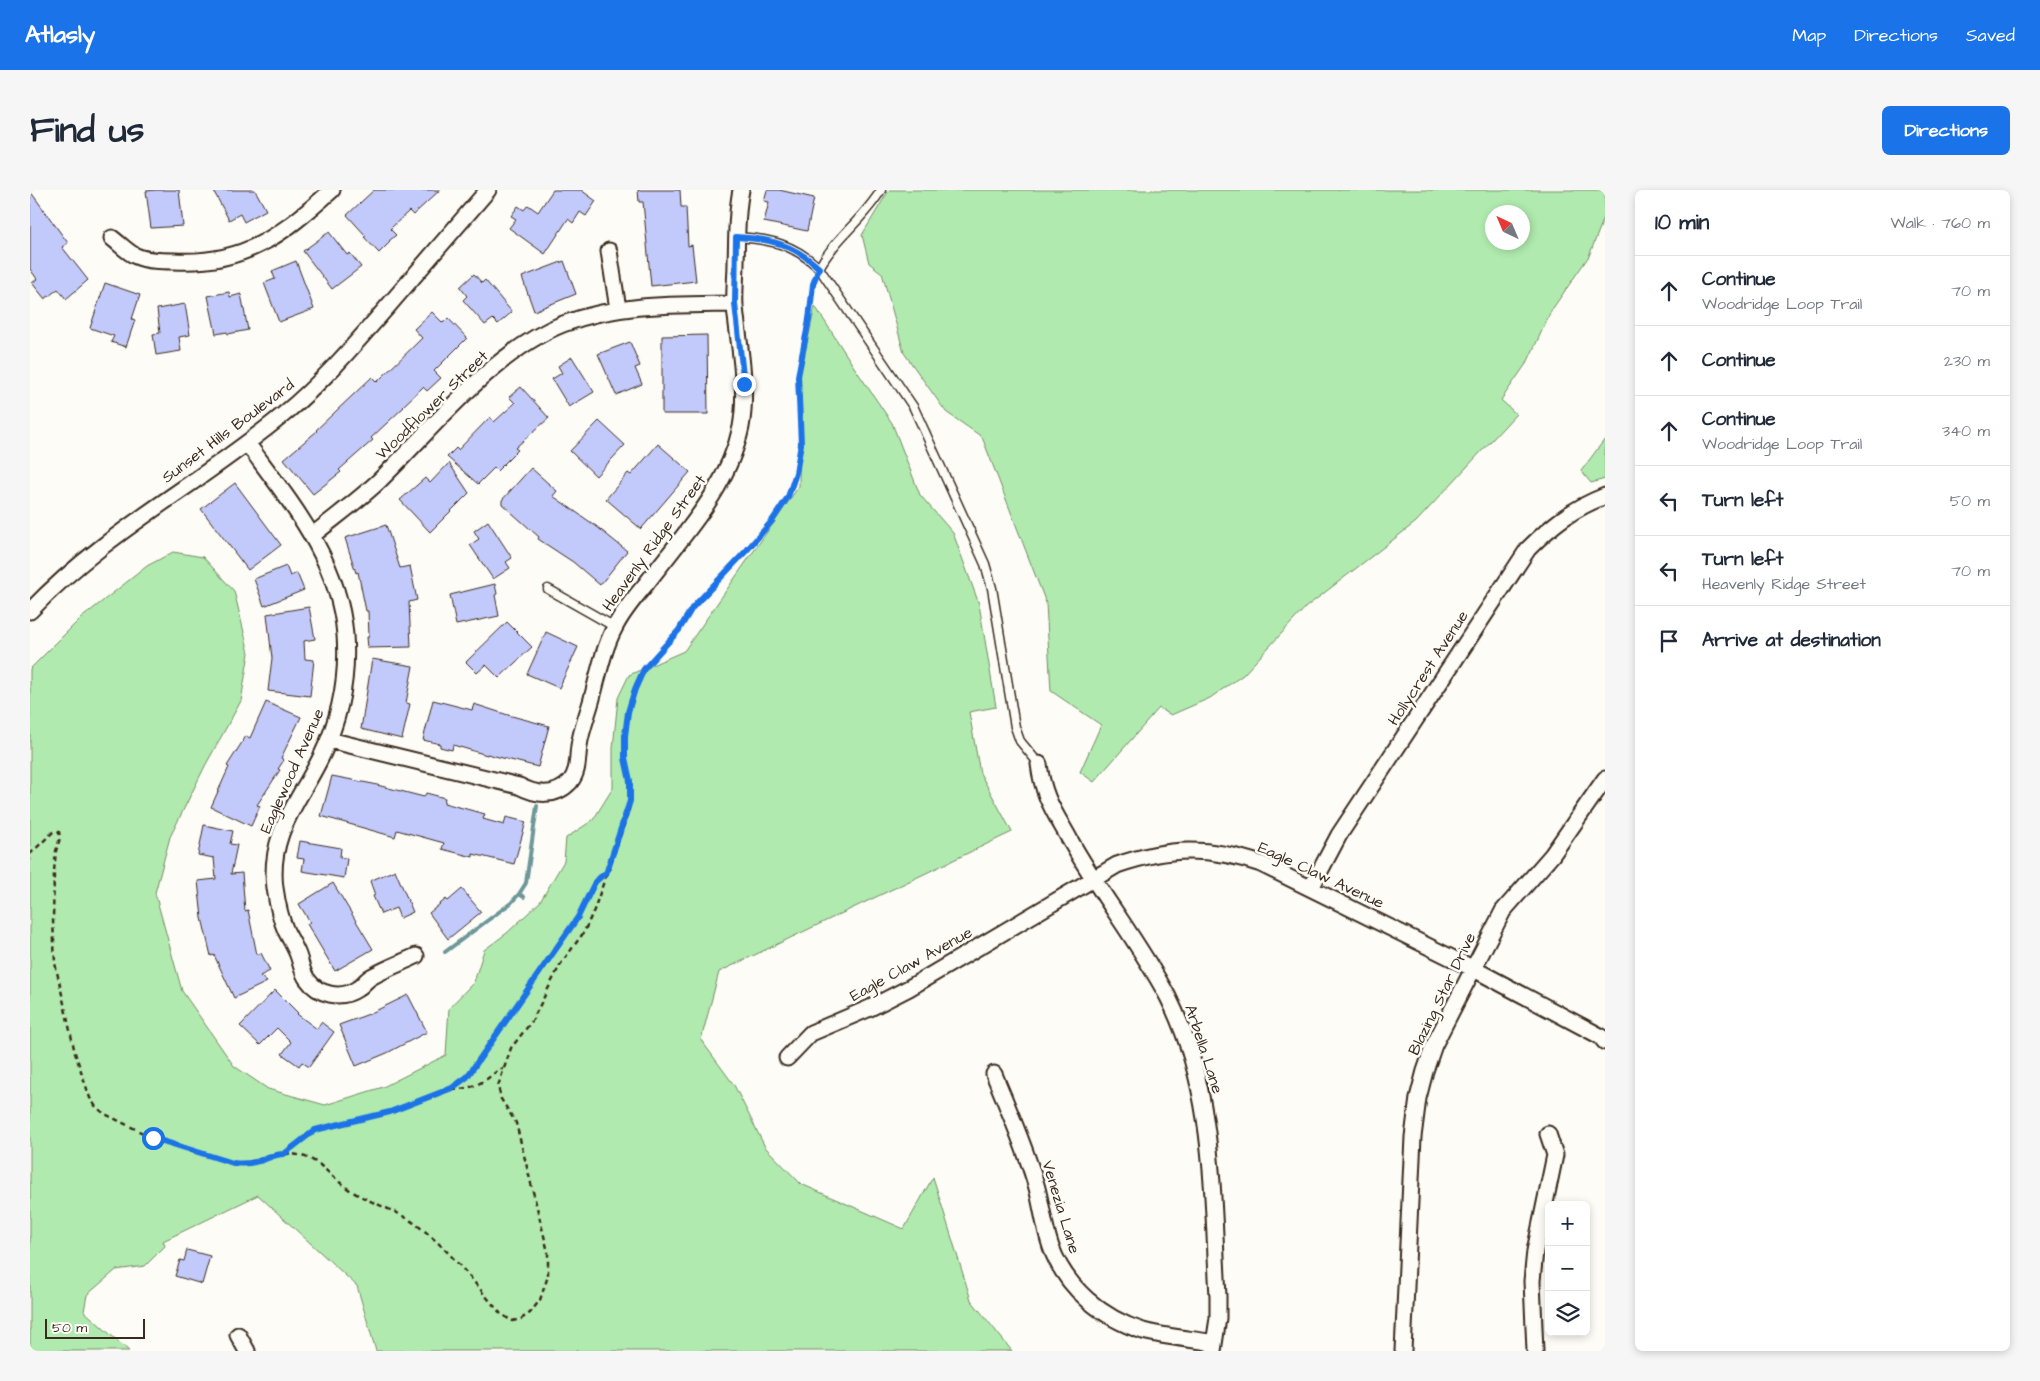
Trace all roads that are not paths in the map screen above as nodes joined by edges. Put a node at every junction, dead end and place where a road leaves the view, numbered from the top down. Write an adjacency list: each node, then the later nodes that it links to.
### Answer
1 (332, 190): 6 (street)
2 (488, 190): 11 (street, Sunset Hills Boulevard)
3 (741, 190): 5 (street, Heavenly Ridge Street)
4 (881, 190): 8 (lane)
5 (736, 237): 8 (lane); 9 (street, Heavenly Ridge Street)
6 (112, 238)
7 (609, 251): 10 (street)
8 (819, 268): 18 (lane)
9 (735, 304): 10 (street, Woodflower Street); 16 (street, Heavenly Ridge Street)
10 (618, 309): 13 (street, Woodflower Street)
11 (247, 443): 13 (street, Eaglewood Avenue); 15 (street, Sunset Hills Boulevard)
12 (1605, 496): 21 (street, Hollycrest Avenue)
13 (313, 535): 17 (street, Eaglewood Avenue)
14 (548, 589): 16 (lane)
15 (30, 611)
16 (615, 627): 17 (street, Heavenly Ridge Street)
17 (329, 740): 22 (street, Eaglewood Avenue)
18 (1039, 764): 20 (street, Arbella Lane)
19 (1605, 779): 23 (street, Blazing Star Drive)
20 (1093, 878): 21 (street, Eagle Claw Avenue); 25 (street, Eagle Claw Avenue); 29 (street, Arbella Lane)
21 (1311, 888): 23 (street, Eagle Claw Avenue)
22 (416, 956)
23 (1472, 968): 24 (street, Eagle Claw Avenue); 31 (street, Blazing Star Drive)
24 (1603, 1038)
25 (786, 1058)
26 (994, 1074): 29 (street, Venezia Lane)
27 (1548, 1134): 32 (street)
28 (238, 1335): 30 (street)
29 (1214, 1347)
30 (248, 1351)
31 (1403, 1351)
32 (1535, 1351)

